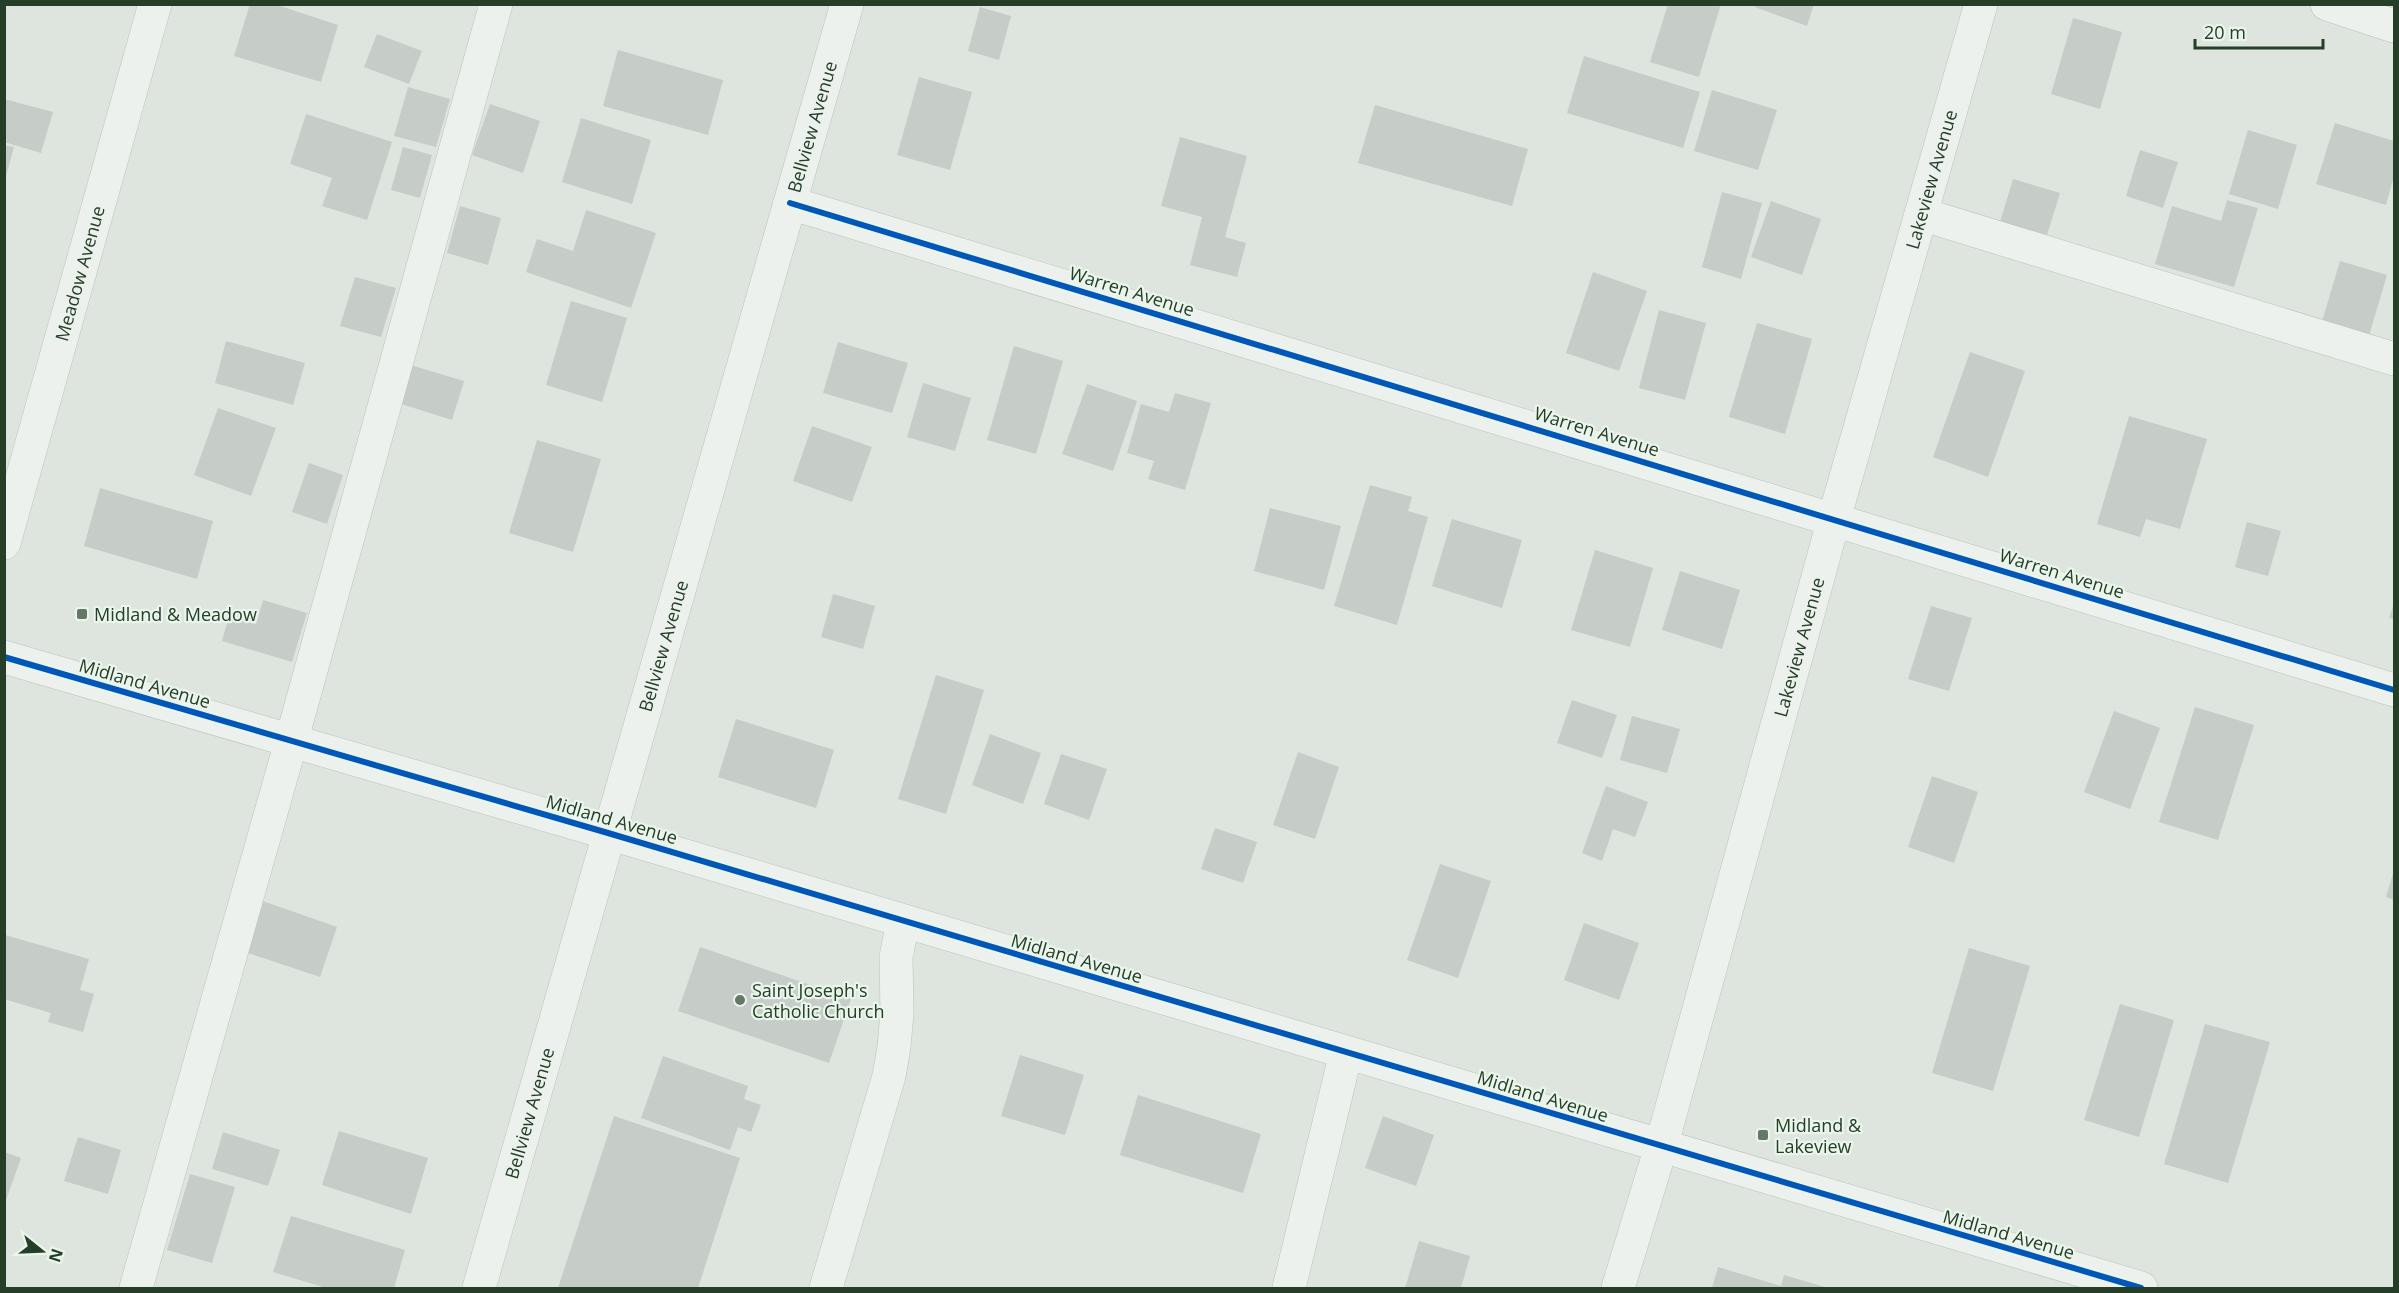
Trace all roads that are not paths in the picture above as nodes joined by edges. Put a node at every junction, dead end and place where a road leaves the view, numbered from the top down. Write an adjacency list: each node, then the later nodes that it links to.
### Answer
1 (154, 4): 11 (street, Meadow Avenue)
2 (496, 4): 14 (street)
3 (847, 4): 7 (street, Bellview Avenue)
4 (1981, 4): 8 (street, Lakeview Avenue)
5 (2327, 4): 6 (street)
6 (2394, 26)
7 (790, 203): 10 (street, Warren Avenue); 15 (street, Bellview Avenue)
8 (1921, 214): 9 (street); 10 (street, Lakeview Avenue)
9 (2394, 359)
10 (1834, 519): 13 (street, Warren Avenue); 18 (street, Lakeview Avenue)
11 (4, 543)
12 (4, 657): 14 (street, Midland Avenue)
13 (2394, 690)
14 (291, 741): 15 (street, Midland Avenue); 19 (street)
15 (608, 833): 16 (street, Midland Avenue); 20 (street, Bellview Avenue)
16 (903, 922): 17 (street, Midland Avenue); 21 (street)
17 (1346, 1053): 18 (street, Midland Avenue); 22 (street)
18 (1661, 1146): 23 (street, Lakeview Avenue); 24 (street, Midland Avenue)
19 (136, 1288)
20 (479, 1288)
21 (826, 1288)
22 (1289, 1288)
23 (1618, 1288)
24 (2141, 1288)

